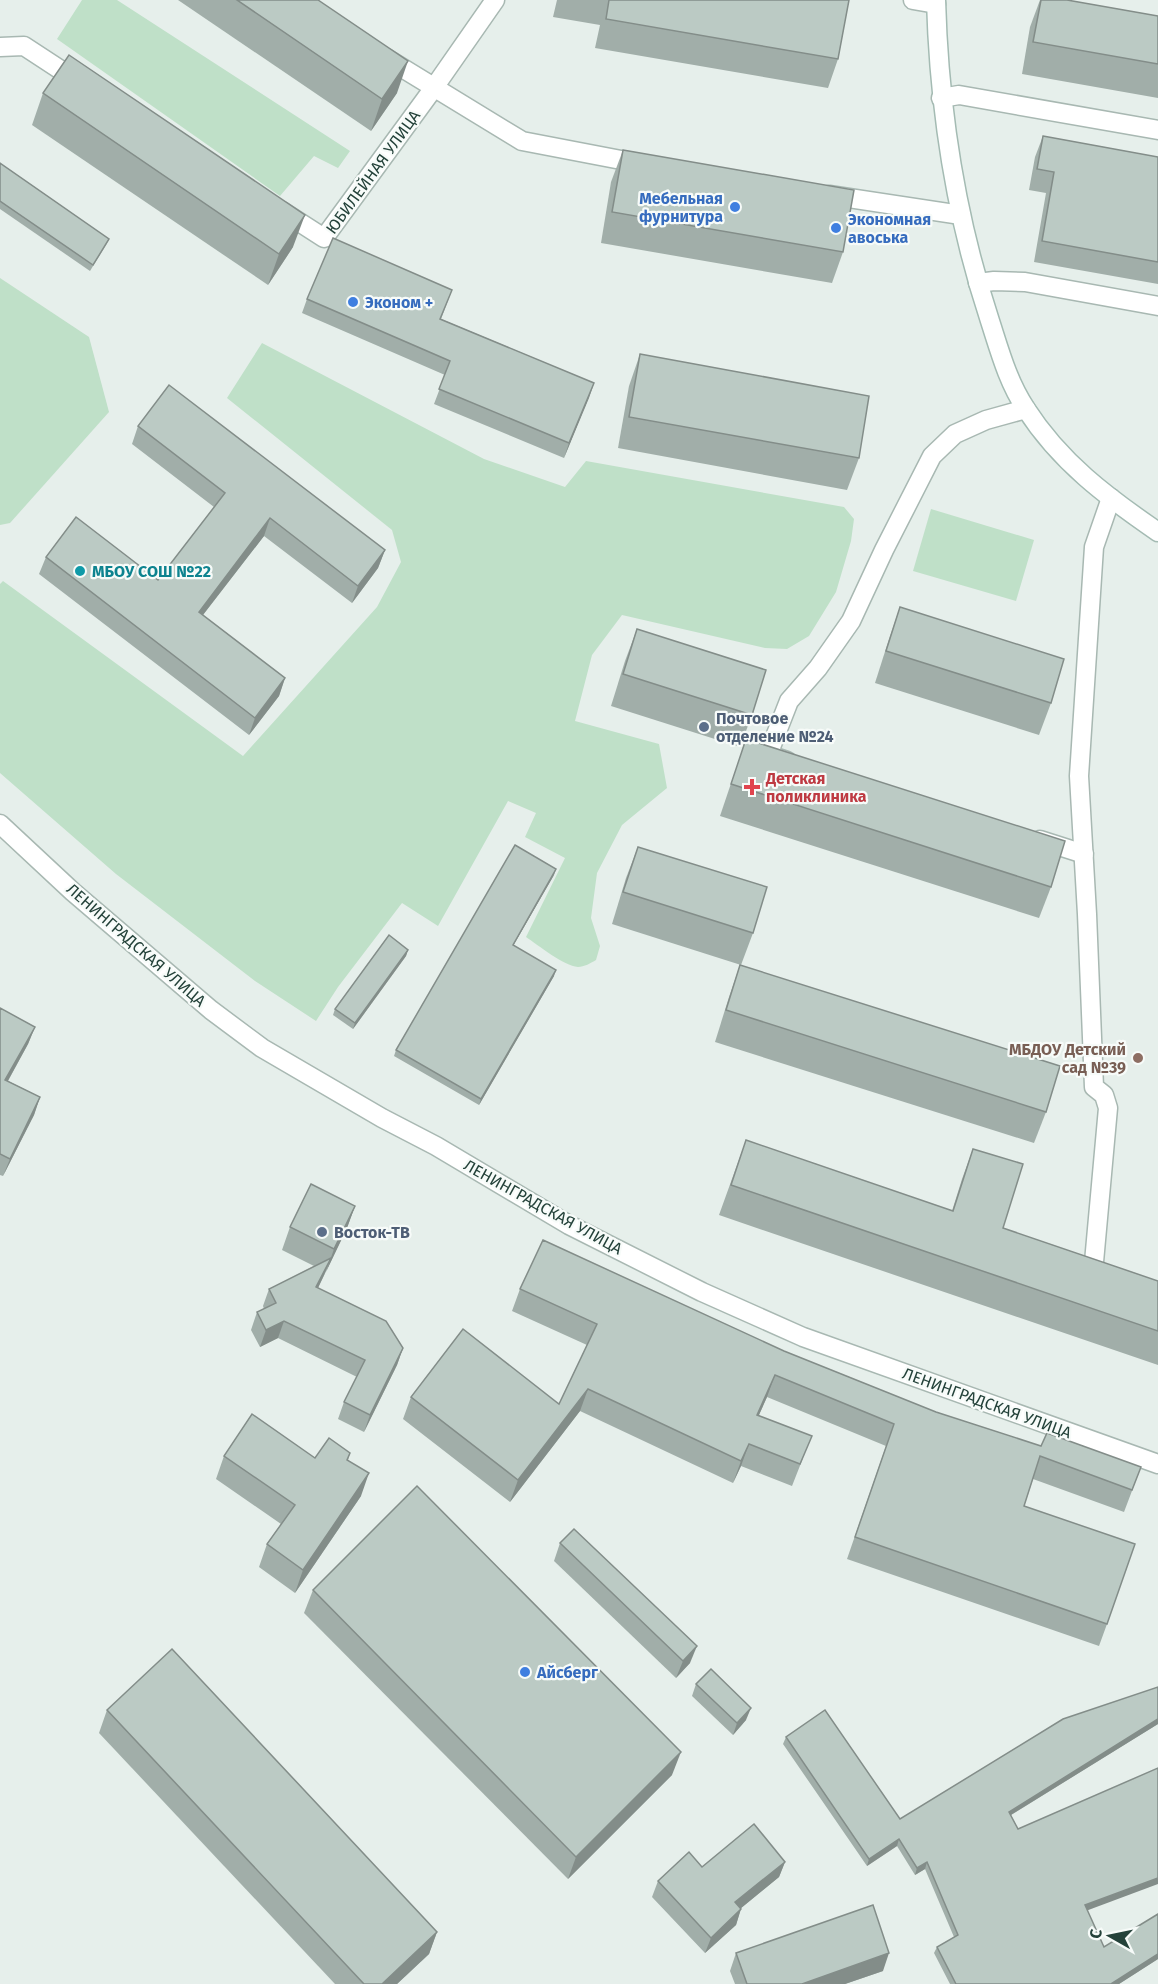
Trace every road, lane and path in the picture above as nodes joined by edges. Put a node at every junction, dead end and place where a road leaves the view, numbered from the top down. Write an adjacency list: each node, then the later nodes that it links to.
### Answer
1 (495, 0): 6 (street, ЮБИЛЕЙНАЯ УЛИЦА)
2 (913, 0): 3 (street)
3 (936, 2): 8 (street)
4 (0, 47): 7 (street)
5 (375, 51): 6 (street)
6 (434, 89): 10 (street); 12 (street, ЮБИЛЕЙНАЯ УЛИЦА)
7 (94, 91)
8 (942, 98): 9 (street); 13 (street)
9 (1158, 130)
10 (656, 166)
11 (808, 191): 13 (street)
12 (264, 200)
13 (961, 215): 14 (street)
14 (978, 283): 15 (street); 16 (street)
15 (1158, 306)
16 (1026, 409): 17 (street); 19 (street)
17 (1111, 498): 18 (street); 22 (street)
18 (1158, 532)
19 (806, 766)
20 (0, 824): 24 (street, ЛЕНИНГРАДСКАЯ УЛИЦА)
21 (1028, 837): 22 (street)
22 (1084, 854): 23 (street)
23 (1114, 1281)
24 (1158, 1464)

